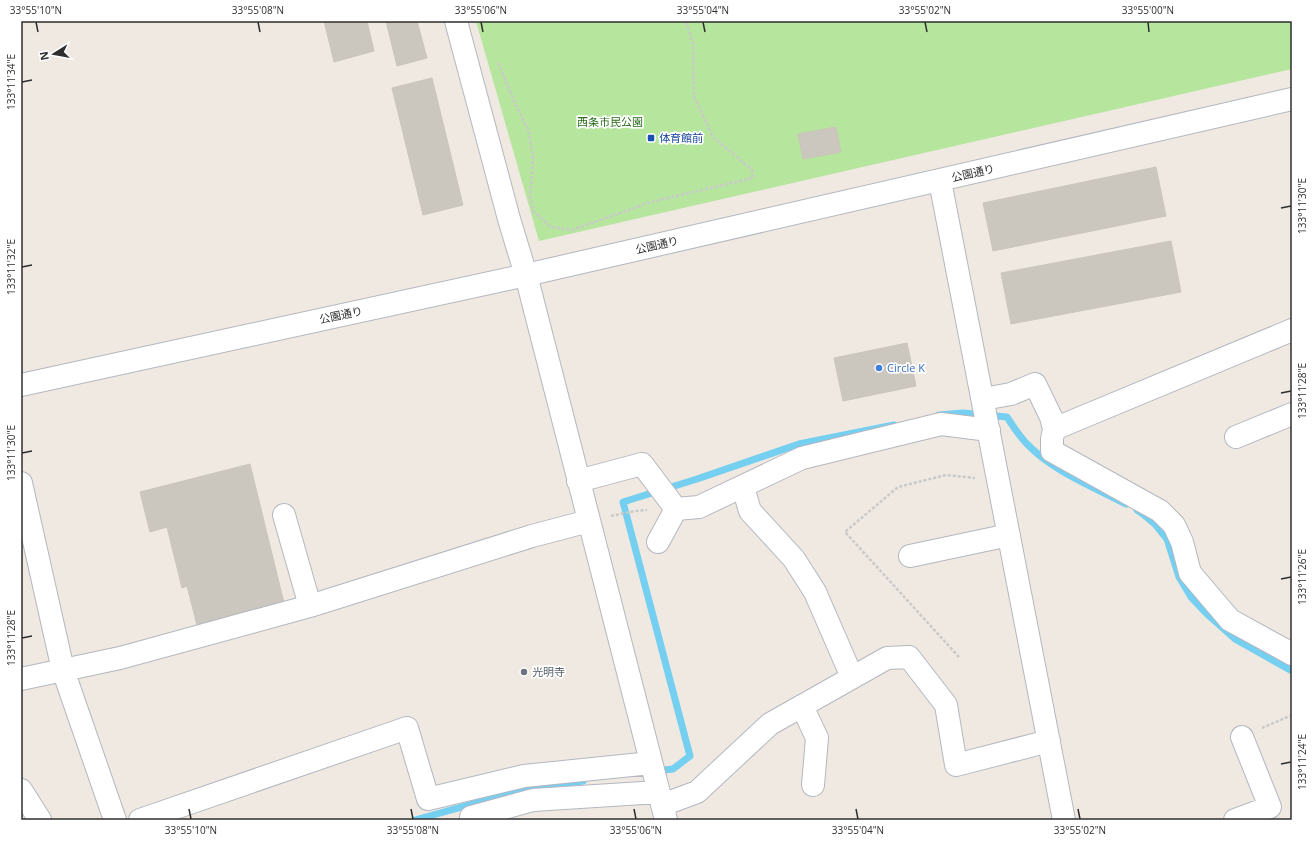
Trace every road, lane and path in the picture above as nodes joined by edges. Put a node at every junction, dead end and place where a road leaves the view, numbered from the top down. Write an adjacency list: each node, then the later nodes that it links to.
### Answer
1 (456, 21): 6 (street)
2 (686, 21): 3 (path)
3 (498, 63)
4 (1292, 99): 5 (street, 公園通り)
5 (940, 181): 6 (street, 公園通り); 9 (street)
6 (526, 274): 8 (street, 公園通り); 14 (street)
7 (1292, 330): 12 (street)
8 (21, 385)
9 (982, 399): 11 (street); 12 (street)
10 (1292, 414): 13 (street)
11 (989, 430): 16 (street); 22 (street)
12 (1054, 430): 26 (street)
13 (1236, 437)
14 (578, 481): 17 (street); 21 (street)
15 (21, 483): 27 (street)
16 (743, 487): 17 (street); 28 (street)
17 (676, 509): 23 (street)
18 (635, 511): 19 (path)
19 (618, 514)
20 (284, 515): 25 (street)
21 (589, 522): 25 (street); 34 (street)
22 (1009, 535): 24 (street); 33 (street)
23 (658, 542)
24 (910, 556)
25 (310, 606): 27 (street)
26 (1292, 654)
27 (63, 670): 29 (street); 40 (street)
28 (852, 678): 30 (street); 33 (street)
29 (21, 680)
30 (802, 706): 35 (street); 37 (street)
31 (1292, 715): 32 (path)
32 (1242, 737): 43 (street)
33 (1049, 741): 42 (street)
34 (651, 764): 37 (street); 41 (street)
35 (813, 785)
36 (21, 790): 39 (street)
37 (661, 801): 38 (street)
38 (471, 817)
39 (40, 820)
40 (115, 820)
41 (140, 820)
42 (1064, 820)
43 (1235, 820)

